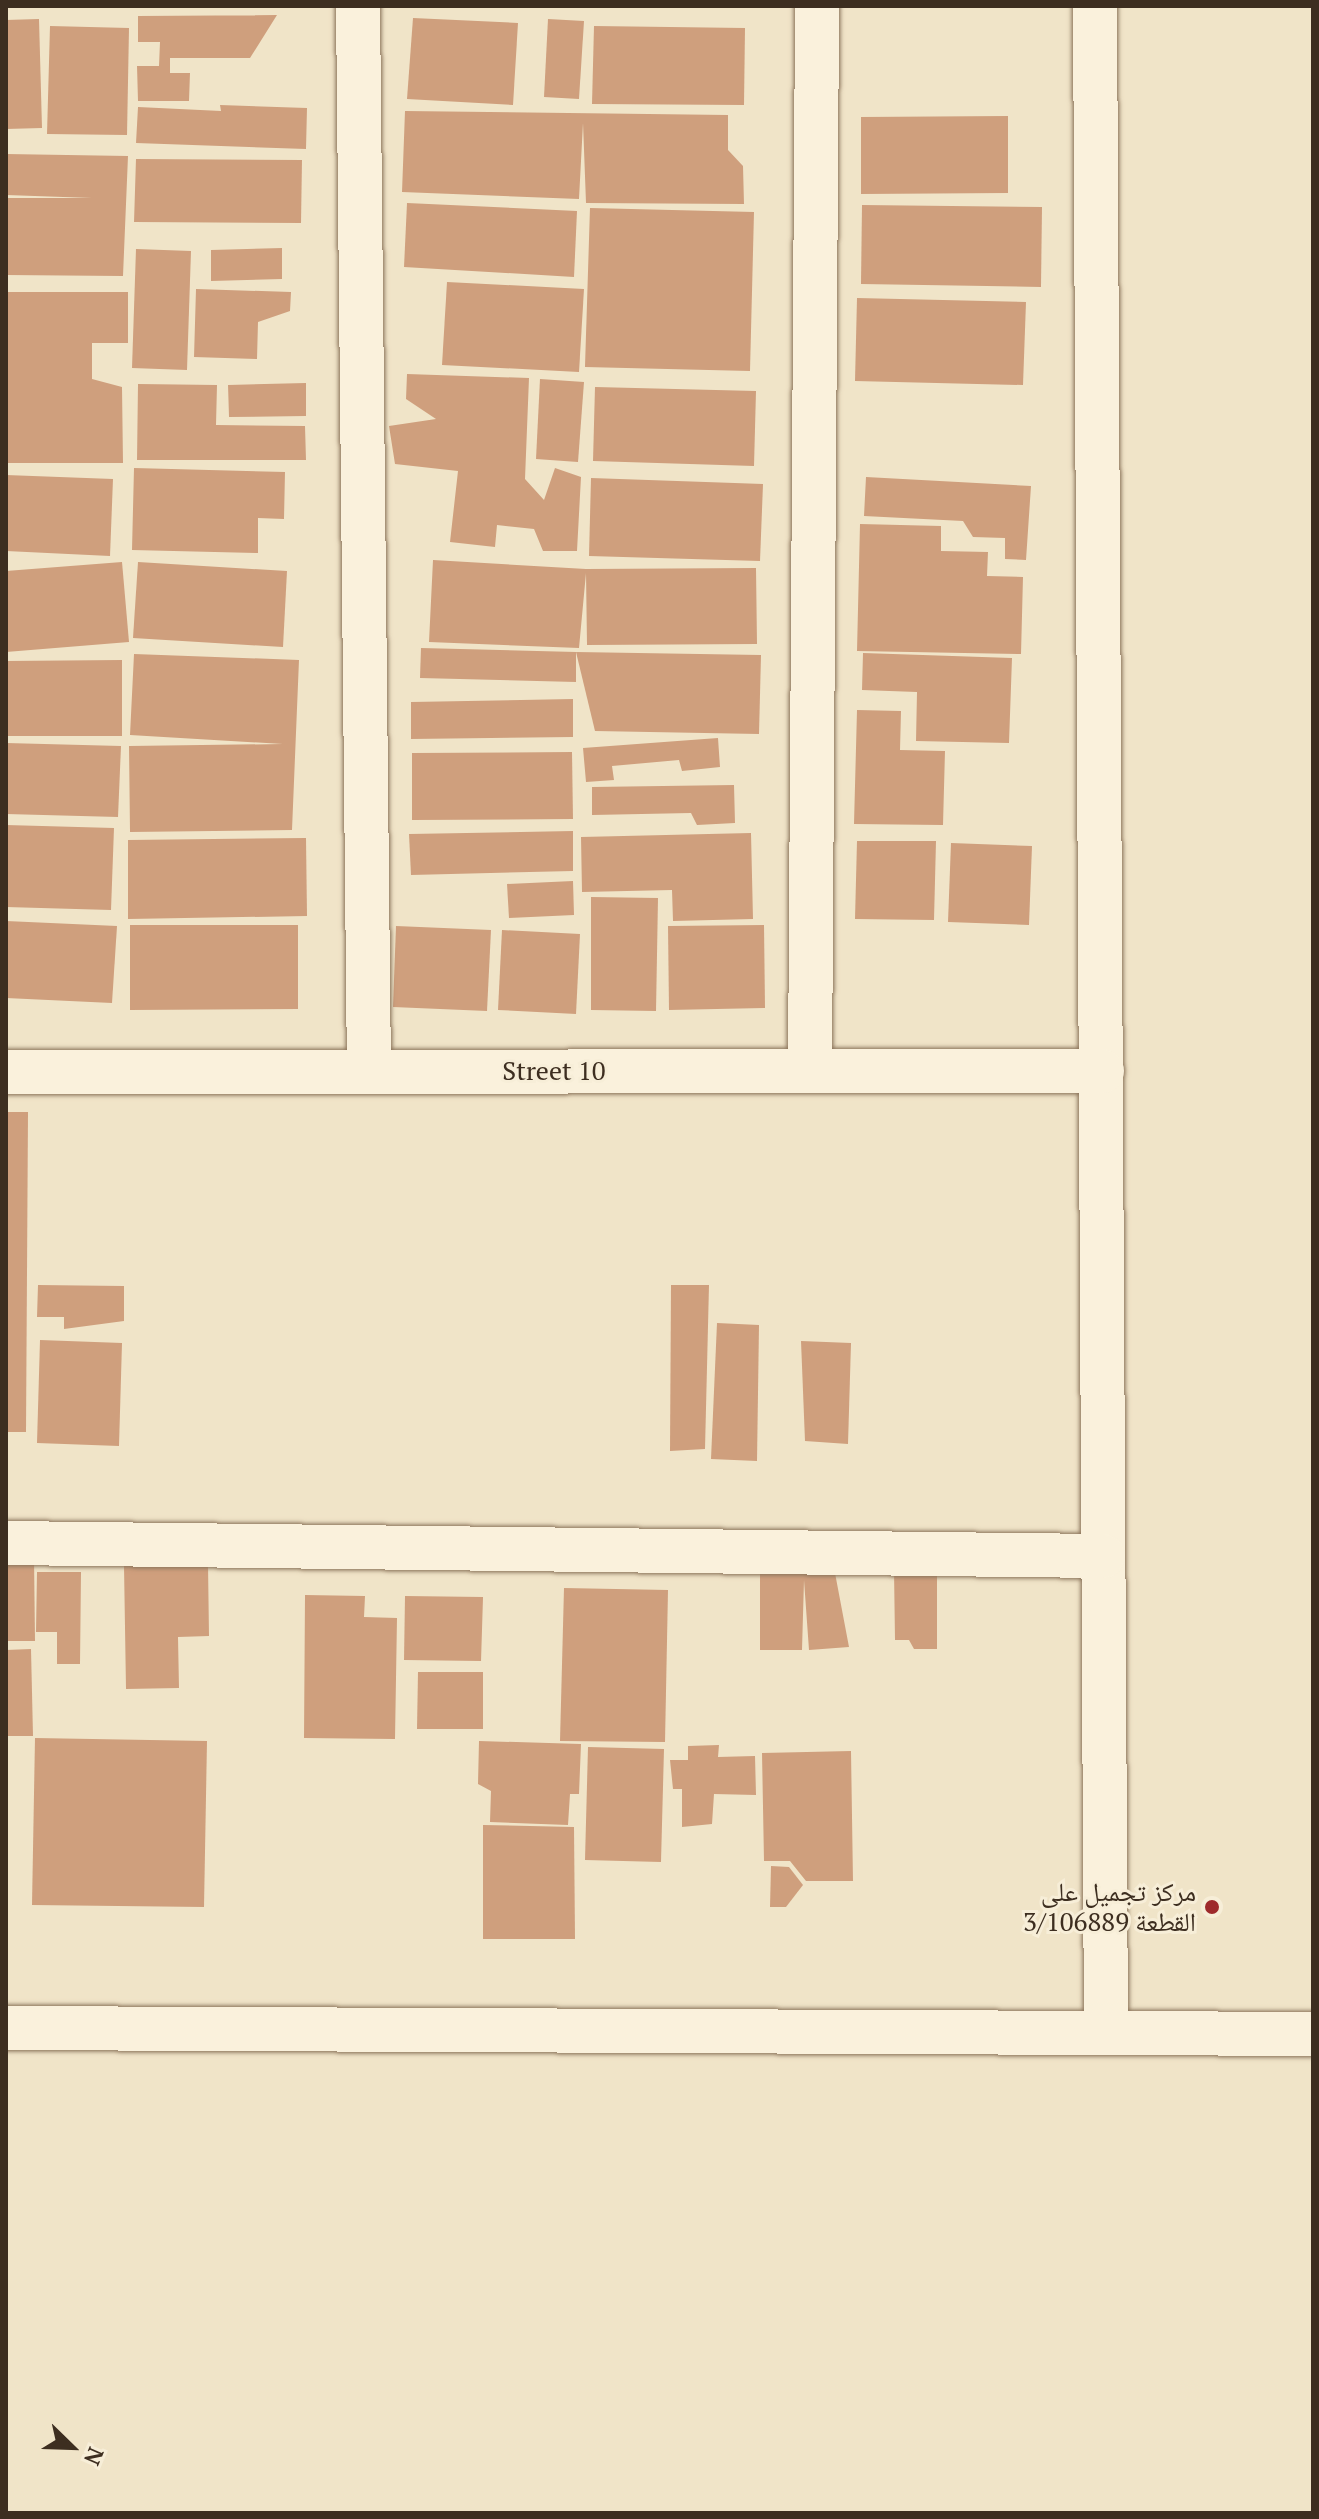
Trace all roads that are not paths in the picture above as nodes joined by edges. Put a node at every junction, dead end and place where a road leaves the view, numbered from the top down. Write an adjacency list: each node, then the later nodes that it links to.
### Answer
1 (358, 6): 4 (street)
2 (817, 6): 5 (street)
3 (1095, 6): 6 (street)
4 (369, 1071): 5 (street, Street 10); 7 (street, Street 10)
5 (810, 1071): 6 (street, Street 10)
6 (1102, 1071): 9 (street)
7 (6, 1072)
8 (6, 1543): 9 (street)
9 (1103, 1556): 11 (street)
10 (6, 2028): 11 (street)
11 (1106, 2033): 12 (street)
12 (1313, 2034)

